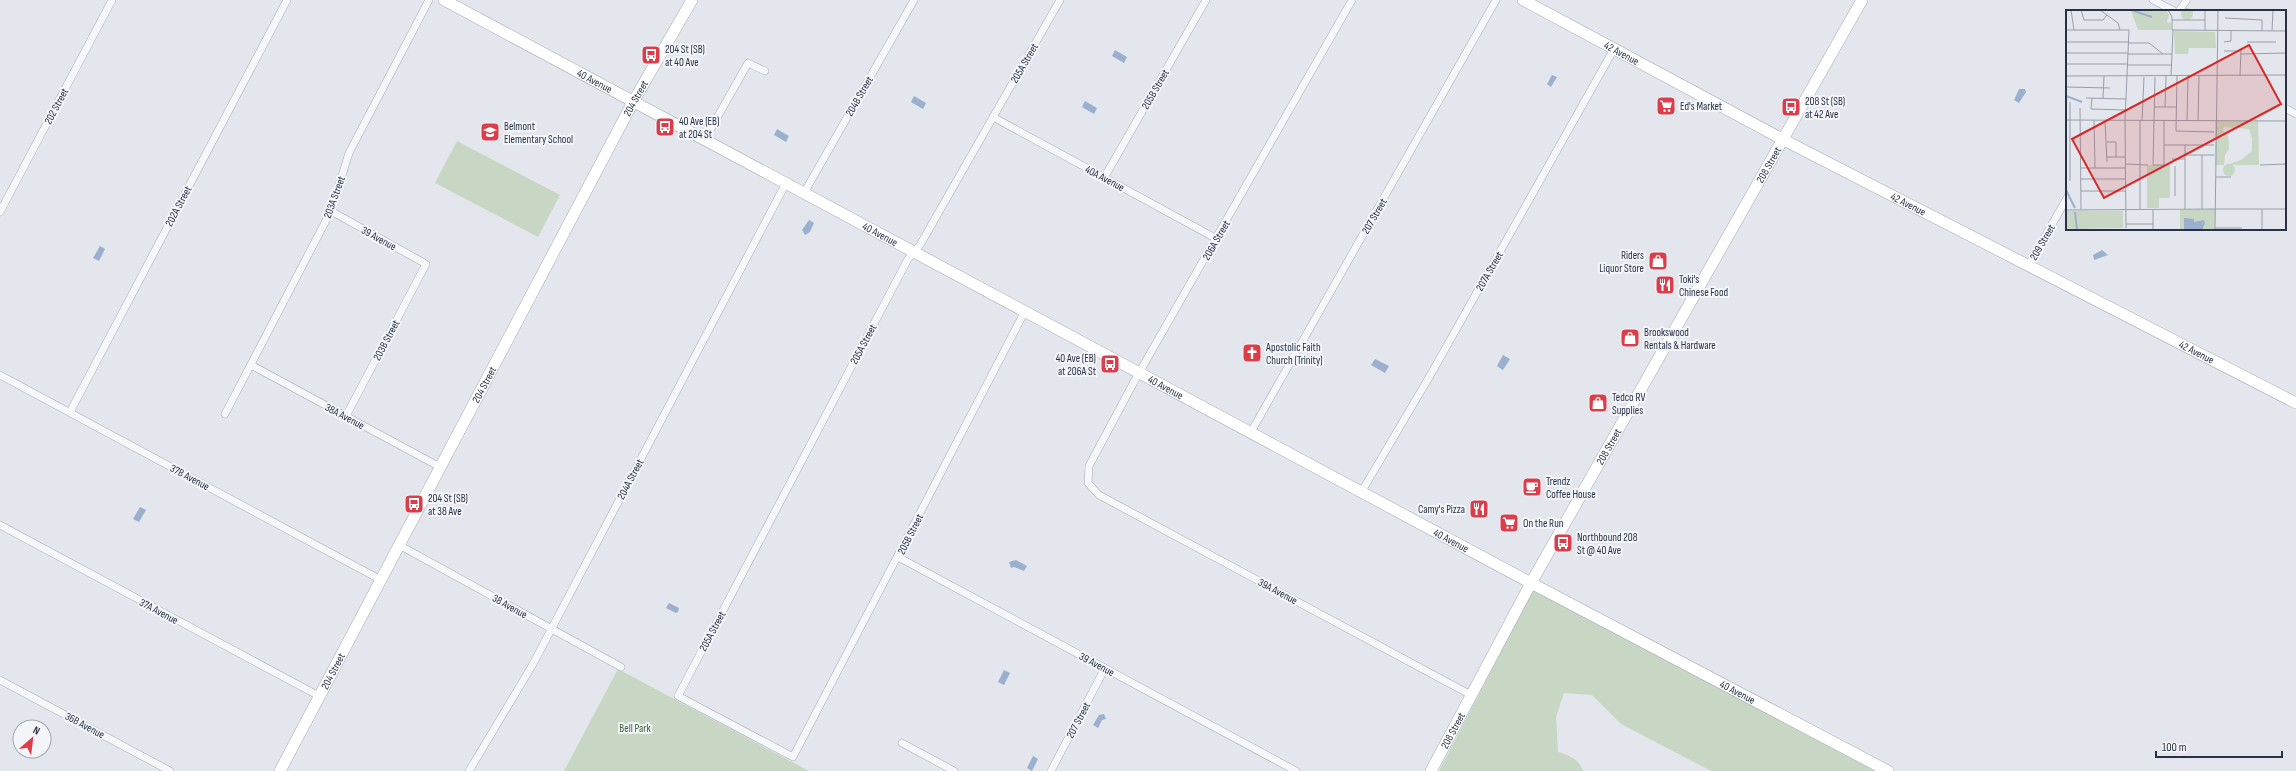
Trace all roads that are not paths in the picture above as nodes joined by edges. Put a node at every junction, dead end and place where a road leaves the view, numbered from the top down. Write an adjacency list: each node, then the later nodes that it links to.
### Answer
1 (112, 0): 29 (street, 202 Street)
2 (287, 0): 40 (street, 202A Street)
3 (429, 0): 30 (street, 203A Street)
4 (444, 0): 19 (main road, 40 Avenue)
5 (692, 0): 19 (main road, 204 Street)
6 (914, 0): 27 (street, 204B Street)
7 (1060, 0): 22 (street, 205A Street)
8 (1206, 0): 25 (street, 205B Street)
9 (1352, 0): 31 (street, 206A Street)
10 (1496, 0): 43 (street, 207 Street)
11 (1523, 0): 17 (main road, 42 Avenue)
12 (1862, 0): 23 (main road, 208 Street)
13 (2153, 0): 15 (street)
14 (2186, 1): 16 (street)
15 (2172, 10)
16 (2181, 10)
17 (1614, 50): 23 (main road, 42 Avenue); 46 (street, 207A Street)
18 (765, 71): 24 (street)
19 (633, 102): 24 (main road, 40 Avenue); 44 (main road, 204 Street)
20 (2286, 109): 21 (street)
21 (2296, 114)
22 (993, 117): 25 (street, 40A Avenue); 32 (street, 205A Street)
23 (1782, 139): 34 (main road, 42 Avenue); 51 (main road, 208 Street)
24 (705, 140): 26 (main road, 40 Avenue)
25 (1104, 178): 31 (street, 40A Avenue)
26 (786, 183): 27 (main road, 40 Avenue); 52 (street, 204A Street)
27 (804, 193): 32 (main road, 40 Avenue)
28 (2066, 200): 34 (street, 209 Street)
29 (0, 212)
30 (331, 212): 33 (street, 39 Avenue); 36 (street, 203A Street)
31 (1217, 239): 37 (street, 206A Street)
32 (915, 252): 35 (main road, 40 Avenue); 59 (street, 205A Street)
33 (426, 264): 42 (street, 203B Street)
34 (2028, 266): 39 (main road, 42 Avenue)
35 (1025, 311): 37 (main road, 40 Avenue); 49 (street, 205B Street)
36 (251, 365): 41 (street, 203A Street); 42 (street, 38A Avenue)
37 (1140, 373): 43 (main road, 40 Avenue); 45 (street, 206A Street)
38 (0, 375): 40 (street, 37B Avenue)
39 (2296, 403)
40 (70, 412): 50 (street, 37B Avenue)
41 (225, 414)
42 (346, 416): 44 (street, 38A Avenue)
43 (1251, 432): 46 (main road, 40 Avenue)
44 (440, 467): 48 (main road, 204 Street)
45 (1088, 483): 56 (street, 39A Avenue)
46 (1362, 491): 51 (main road, 40 Avenue)
47 (0, 525): 57 (street, 37A Avenue)
48 (399, 545): 50 (main road, 204 Street); 52 (street, 38 Avenue)
49 (898, 557): 54 (street, 39 Avenue); 59 (street, 205B Street)
50 (381, 580): 57 (main road, 204 Street)
51 (1531, 583): 56 (main road, 208 Street); 67 (main road, 40 Avenue)
52 (552, 628): 53 (street, 38 Avenue); 62 (street, 204A Street)
53 (621, 667)
54 (1105, 668): 64 (street, 207 Street); 65 (street, 39 Avenue)
55 (0, 680): 60 (street, 36B Avenue)
56 (1471, 695): 66 (main road, 208 Street)
57 (319, 696): 61 (main road, 204 Street)
58 (902, 743): 63 (street)
59 (793, 756)
60 (170, 771)
61 (280, 771)
62 (469, 771)
63 (954, 771)
64 (1051, 771)
65 (1296, 771)
66 (1431, 771)
67 (1888, 771)

